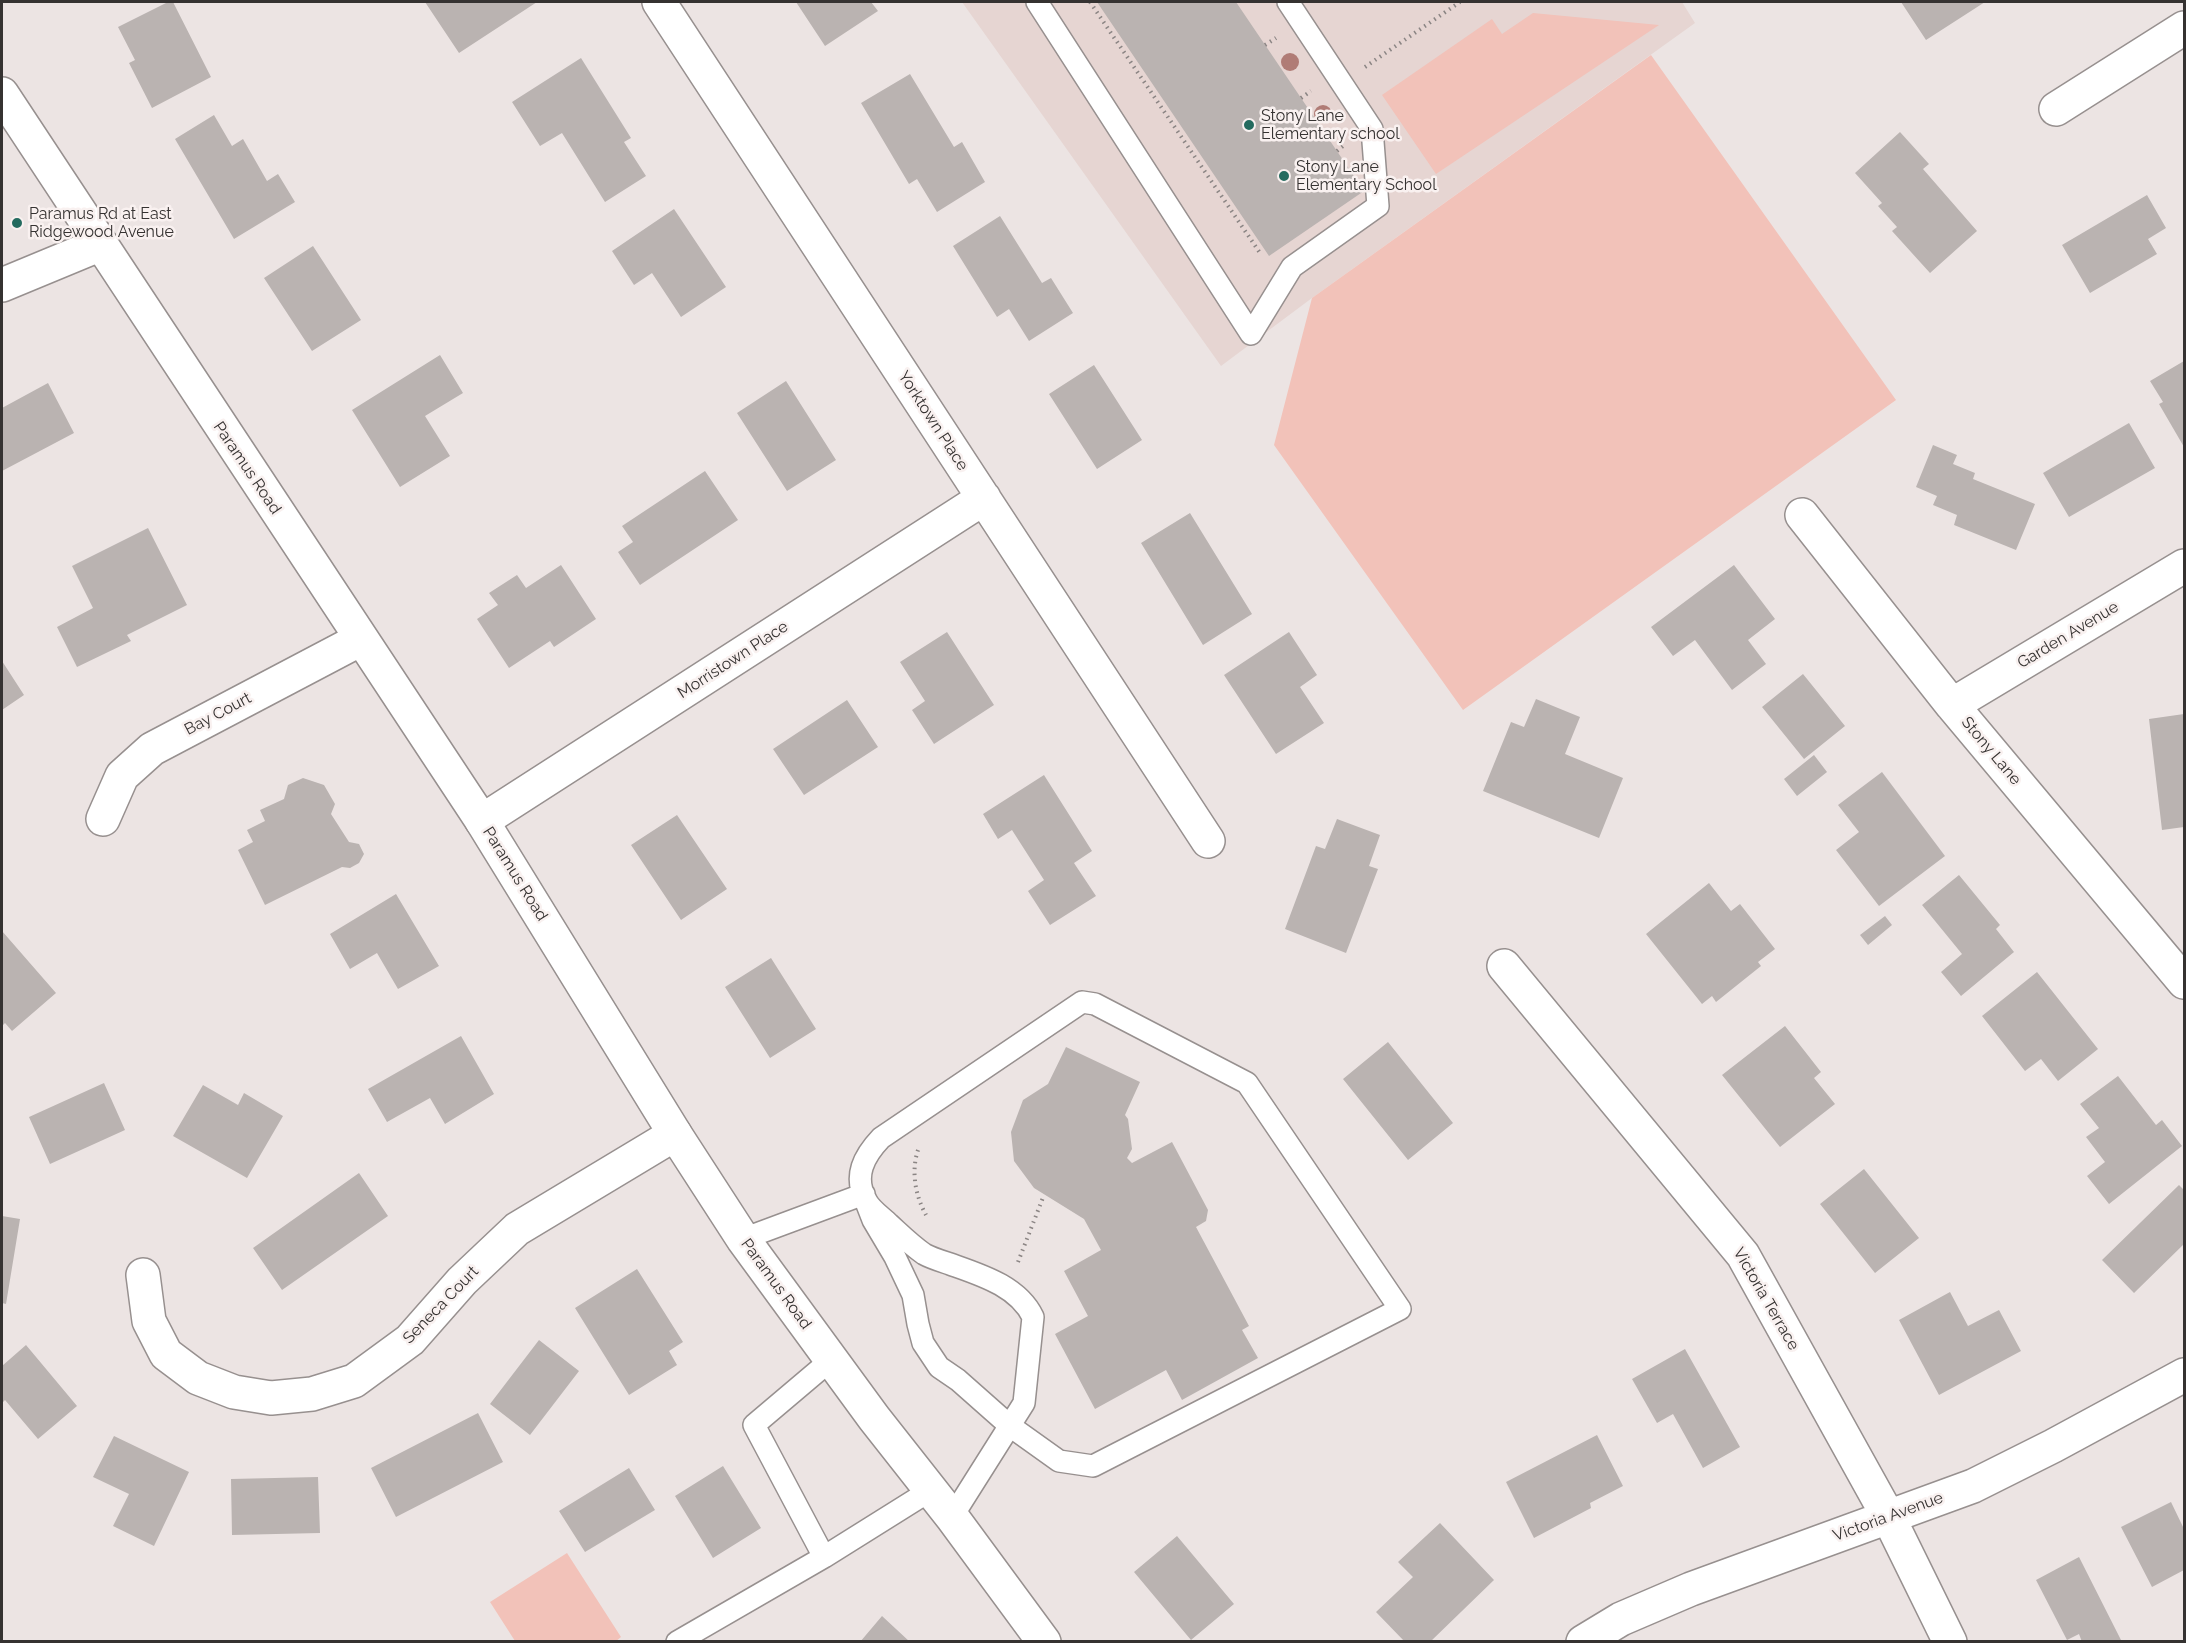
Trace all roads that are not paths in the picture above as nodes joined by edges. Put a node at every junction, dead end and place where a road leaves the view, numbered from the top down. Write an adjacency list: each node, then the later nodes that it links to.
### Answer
1 (659, 2): 9 (street, Yorktown Place)
2 (1037, 2): 3 (lane)
3 (1288, 2)
4 (2184, 28): 6 (street)
5 (2, 94): 7 (street, Paramus Road)
6 (2056, 109)
7 (101, 244): 8 (street); 12 (street, Paramus Road)
8 (2, 285)
9 (984, 498): 15 (street, Morristown Place); 16 (street, Yorktown Place)
10 (1802, 514): 13 (street, Stony Lane)
11 (2184, 566): 13 (street, Garden Avenue)
12 (361, 639): 14 (street, Bay Court); 15 (street, Paramus Road)
13 (1952, 705): 18 (street, Stony Lane)
14 (103, 819)
15 (482, 821): 19 (street, Paramus Road)
16 (1208, 841)
17 (1504, 966): 28 (street, Victoria Terrace)
18 (2184, 982)
19 (675, 1134): 21 (street, Paramus Road); 22 (street, Seneca Court)
20 (865, 1198): 21 (lane); 25 (lane); 25 (lane); 25 (lane)
21 (743, 1239): 23 (street, Paramus Road)
22 (143, 1275)
23 (832, 1359): 26 (street, Paramus Road); 29 (lane)
24 (2184, 1375): 28 (street, Victoria Avenue)
25 (1010, 1426): 27 (lane)
26 (931, 1490): 27 (street, Paramus Road); 29 (lane)
27 (952, 1517): 31 (street, Paramus Road)
28 (1889, 1518): 32 (street, Victoria Avenue); 33 (street, Victoria Terrace)
29 (824, 1557): 30 (lane)
30 (677, 1641)
31 (1044, 1641)
32 (1583, 1641)
33 (1950, 1641)

